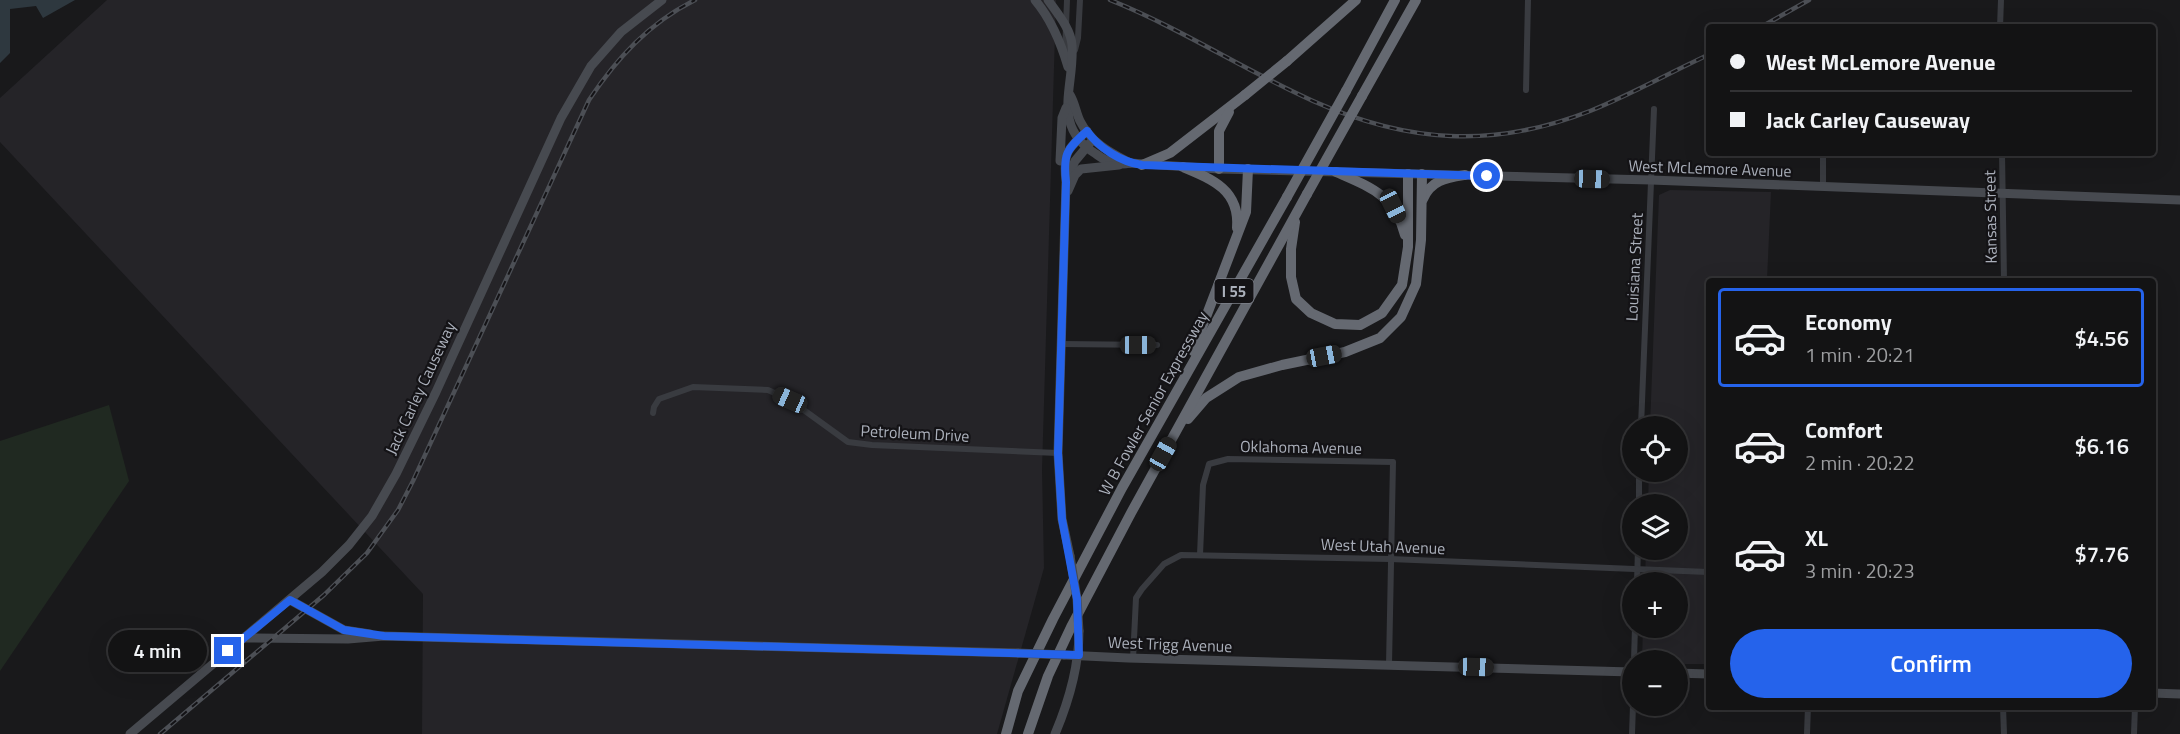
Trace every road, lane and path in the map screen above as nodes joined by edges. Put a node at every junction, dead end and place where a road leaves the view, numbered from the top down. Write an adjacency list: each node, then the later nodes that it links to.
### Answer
1 (662, 0): 58 (street, Jack Carley Causeway)
2 (1035, 0): 13 (street)
3 (1048, 0): 12 (street)
4 (1067, 0): 12 (street)
5 (1080, 0): 14 (street)
6 (1356, 0): 17 (highway, bridge)
7 (1395, 0): 47 (highway, W B Fowler Senior Expressway / I 55, bridge)
8 (1416, 0): 41 (highway, W B Fowler Senior Expressway / I 55, bridge)
9 (1528, 0): 15 (street)
10 (2001, 0): 11 (street)
11 (2000, 24)
12 (1066, 29): 13 (street); 14 (street)
13 (1065, 56): 14 (street)
14 (1070, 74): 16 (street)
15 (1526, 90)
16 (1070, 95): 18 (street); 20 (street, West McLemore Avenue)
17 (1232, 107): 26 (highway); 28 (highway)
18 (1066, 108): 21 (street); 38 (street)
19 (1654, 109): 34 (street, Louisiana Street)
20 (1087, 131): 21 (street); 22 (street, West McLemore Avenue)
21 (1078, 139): 23 (street, West McLemore Avenue); 35 (street)
22 (1094, 140): 23 (street); 26 (street, West McLemore Avenue)
23 (1086, 147): 26 (street, West McLemore Avenue); 35 (street)
24 (1823, 156): 36 (street)
25 (2002, 156): 37 (street, Kansas Street)
26 (1131, 164): 27 (street, West McLemore Avenue); 38 (street)
27 (1183, 167): 28 (street, West McLemore Avenue); 42 (highway)
28 (1219, 169): 29 (street, West McLemore Avenue)
29 (1248, 169): 30 (street, West McLemore Avenue); 42 (highway)
30 (1336, 172): 31 (street, West McLemore Avenue); 43 (highway)
31 (1408, 174): 32 (street, West McLemore Avenue); 43 (highway)
32 (1422, 174): 33 (street, West McLemore Avenue); 40 (highway)
33 (1465, 175): 34 (street, West McLemore Avenue); 40 (highway)
34 (1651, 180): 36 (street, West McLemore Avenue); 49 (street, Louisiana Street)
35 (1066, 182): 38 (street)
36 (1823, 186): 37 (street, West McLemore Avenue)
37 (2004, 193): 39 (street, West McLemore Avenue); 44 (street, Kansas Street)
38 (1065, 196): 45 (street)
39 (2180, 200)
40 (1421, 202): 50 (highway)
41 (1297, 213): 43 (highway); 50 (highway, W B Fowler Senior Expressway / I 55)
42 (1236, 240): 47 (highway)
43 (1408, 247)
44 (2004, 278)
45 (1061, 344): 46 (street); 51 (street)
46 (1157, 345)
47 (1180, 386): 74 (highway, W B Fowler Senior Expressway / I 55)
48 (653, 413): 51 (street, Petroleum Drive)
49 (1641, 416)
50 (1174, 435): 75 (highway, W B Fowler Senior Expressway / I 55)
51 (1058, 453): 61 (street, bridge)
52 (1200, 555): 53 (street, West Utah Avenue); 53 (street, Oklahoma Avenue); 62 (street, West Utah Avenue)
53 (1390, 559): 55 (street, West Utah Avenue); 63 (street)
54 (1638, 560): 55 (street)
55 (1638, 569): 56 (street); 57 (street, West Utah Avenue)
56 (1638, 572)
57 (1706, 572)
58 (290, 600): 59 (street); 60 (street, Jack Carley Causeway)
59 (384, 636): 60 (street); 61 (street, West Trigg Avenue, bridge)
60 (245, 638): 73 (street, Jack Carley Causeway)
61 (1079, 655): 62 (street, West Trigg Avenue); 76 (street)
62 (1133, 659): 63 (street, West Trigg Avenue)
63 (1389, 665): 64 (street, West Trigg Avenue)
64 (1622, 672)
65 (1688, 673): 66 (street)
66 (1706, 674)
67 (2156, 693): 68 (street)
68 (2180, 694)
69 (1808, 710): 78 (street)
70 (2003, 710): 79 (street)
71 (2135, 710): 80 (street)
72 (1633, 716): 77 (street)
73 (130, 734)
74 (1006, 734)
75 (1028, 734)
76 (1055, 734)
77 (1632, 734)
78 (1807, 734)
79 (2004, 734)
80 (2134, 734)

